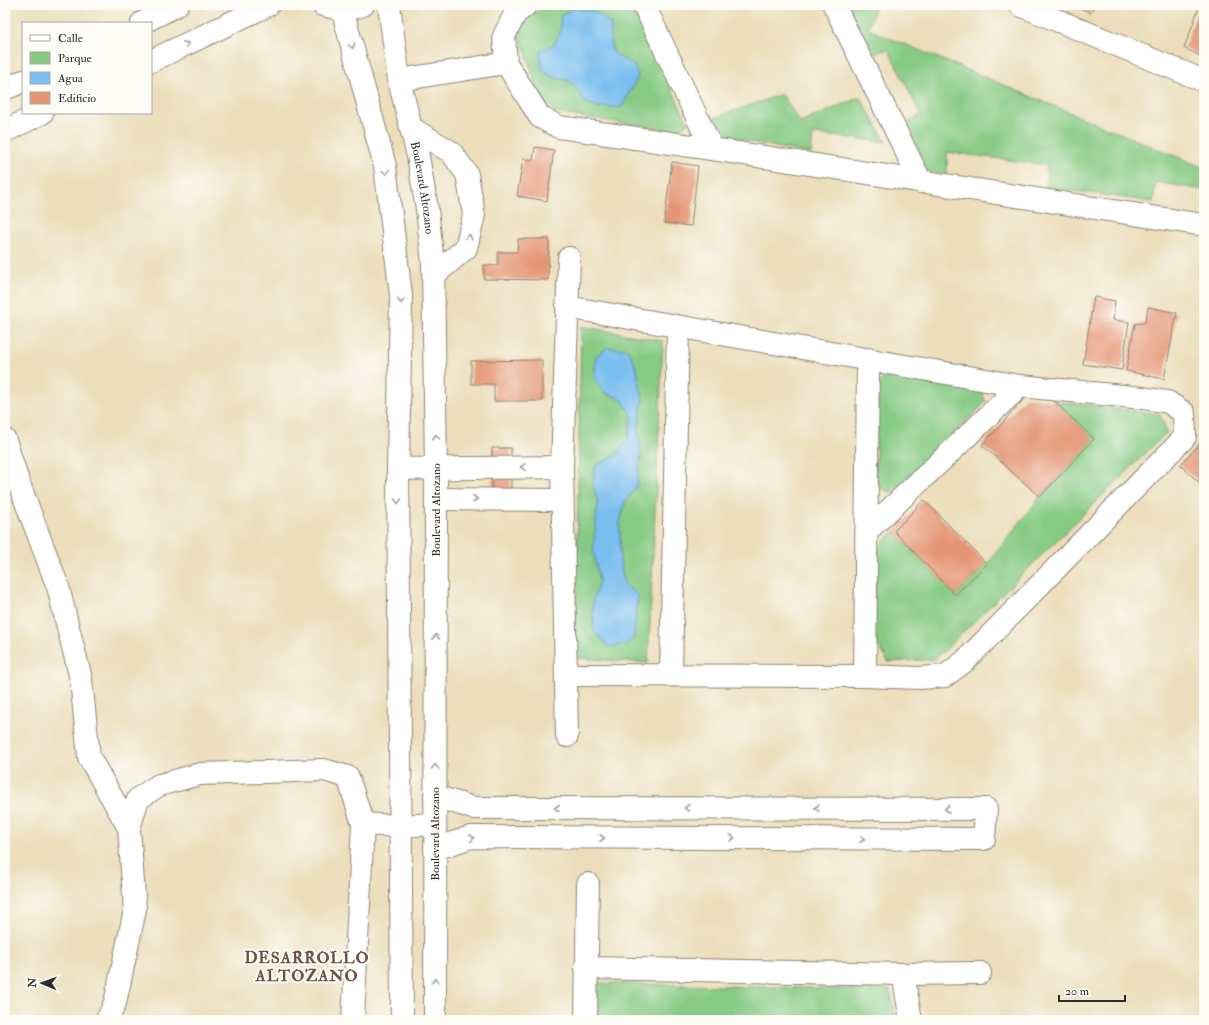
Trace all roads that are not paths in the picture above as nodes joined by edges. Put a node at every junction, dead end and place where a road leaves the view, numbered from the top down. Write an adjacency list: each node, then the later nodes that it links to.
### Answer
1 (177, 5): 9 (street)
2 (268, 5): 10 (street, one-way to 2)
3 (388, 5): 12 (street, Boulevard Altozano)
4 (526, 5): 11 (street)
5 (644, 5): 19 (street)
6 (834, 5): 20 (street)
7 (1020, 5): 14 (street)
8 (343, 6): 30 (street, one-way to 30)
9 (144, 22)
10 (152, 61)
11 (506, 63): 12 (street); 19 (street)
12 (399, 80): 17 (street, Boulevard Altozano)
13 (22, 81): 15 (street)
14 (1204, 81)
15 (5, 88)
16 (40, 114): 18 (street)
17 (411, 128): 23 (street, Boulevard Altozano); 23 (street, one-way to 17)
18 (5, 131)
19 (712, 149): 20 (street)
20 (921, 182): 21 (street)
21 (1204, 225)
22 (569, 258): 24 (street)
23 (434, 275): 31 (street, Boulevard Altozano, one-way to 23)
24 (568, 307): 25 (street); 29 (street)
25 (678, 327): 26 (street); 36 (street)
26 (868, 359): 27 (street); 34 (street)
27 (1020, 386): 34 (street); 37 (street)
28 (5, 440): 43 (street)
29 (562, 466): 31 (street, one-way to 31); 33 (street)
30 (398, 469): 31 (street); 42 (street, one-way to 42)
31 (436, 469): 32 (street, Boulevard Altozano)
32 (436, 499): 33 (street, one-way to 33); 39 (street, Boulevard Altozano, one-way to 32)
33 (562, 500): 35 (street)
34 (867, 531): 37 (street)
35 (566, 675): 36 (street); 38 (street)
36 (671, 675): 37 (street)
37 (865, 676)
38 (567, 736)
39 (435, 796): 41 (street, Boulevard Altozano); 44 (street, one-way to 39)
40 (363, 824): 42 (street); 43 (street); 50 (street)
41 (435, 824): 42 (street); 44 (street, Boulevard Altozano)
42 (400, 826): 51 (street)
43 (128, 828): 49 (street)
44 (435, 849): 52 (street, Boulevard Altozano, one-way to 44)
45 (588, 884): 46 (street)
46 (586, 968): 48 (street); 53 (street)
47 (980, 973): 48 (street)
48 (903, 974): 54 (street)
49 (107, 1020)
50 (353, 1020)
51 (402, 1020)
52 (435, 1020)
53 (586, 1020)
54 (912, 1020)

